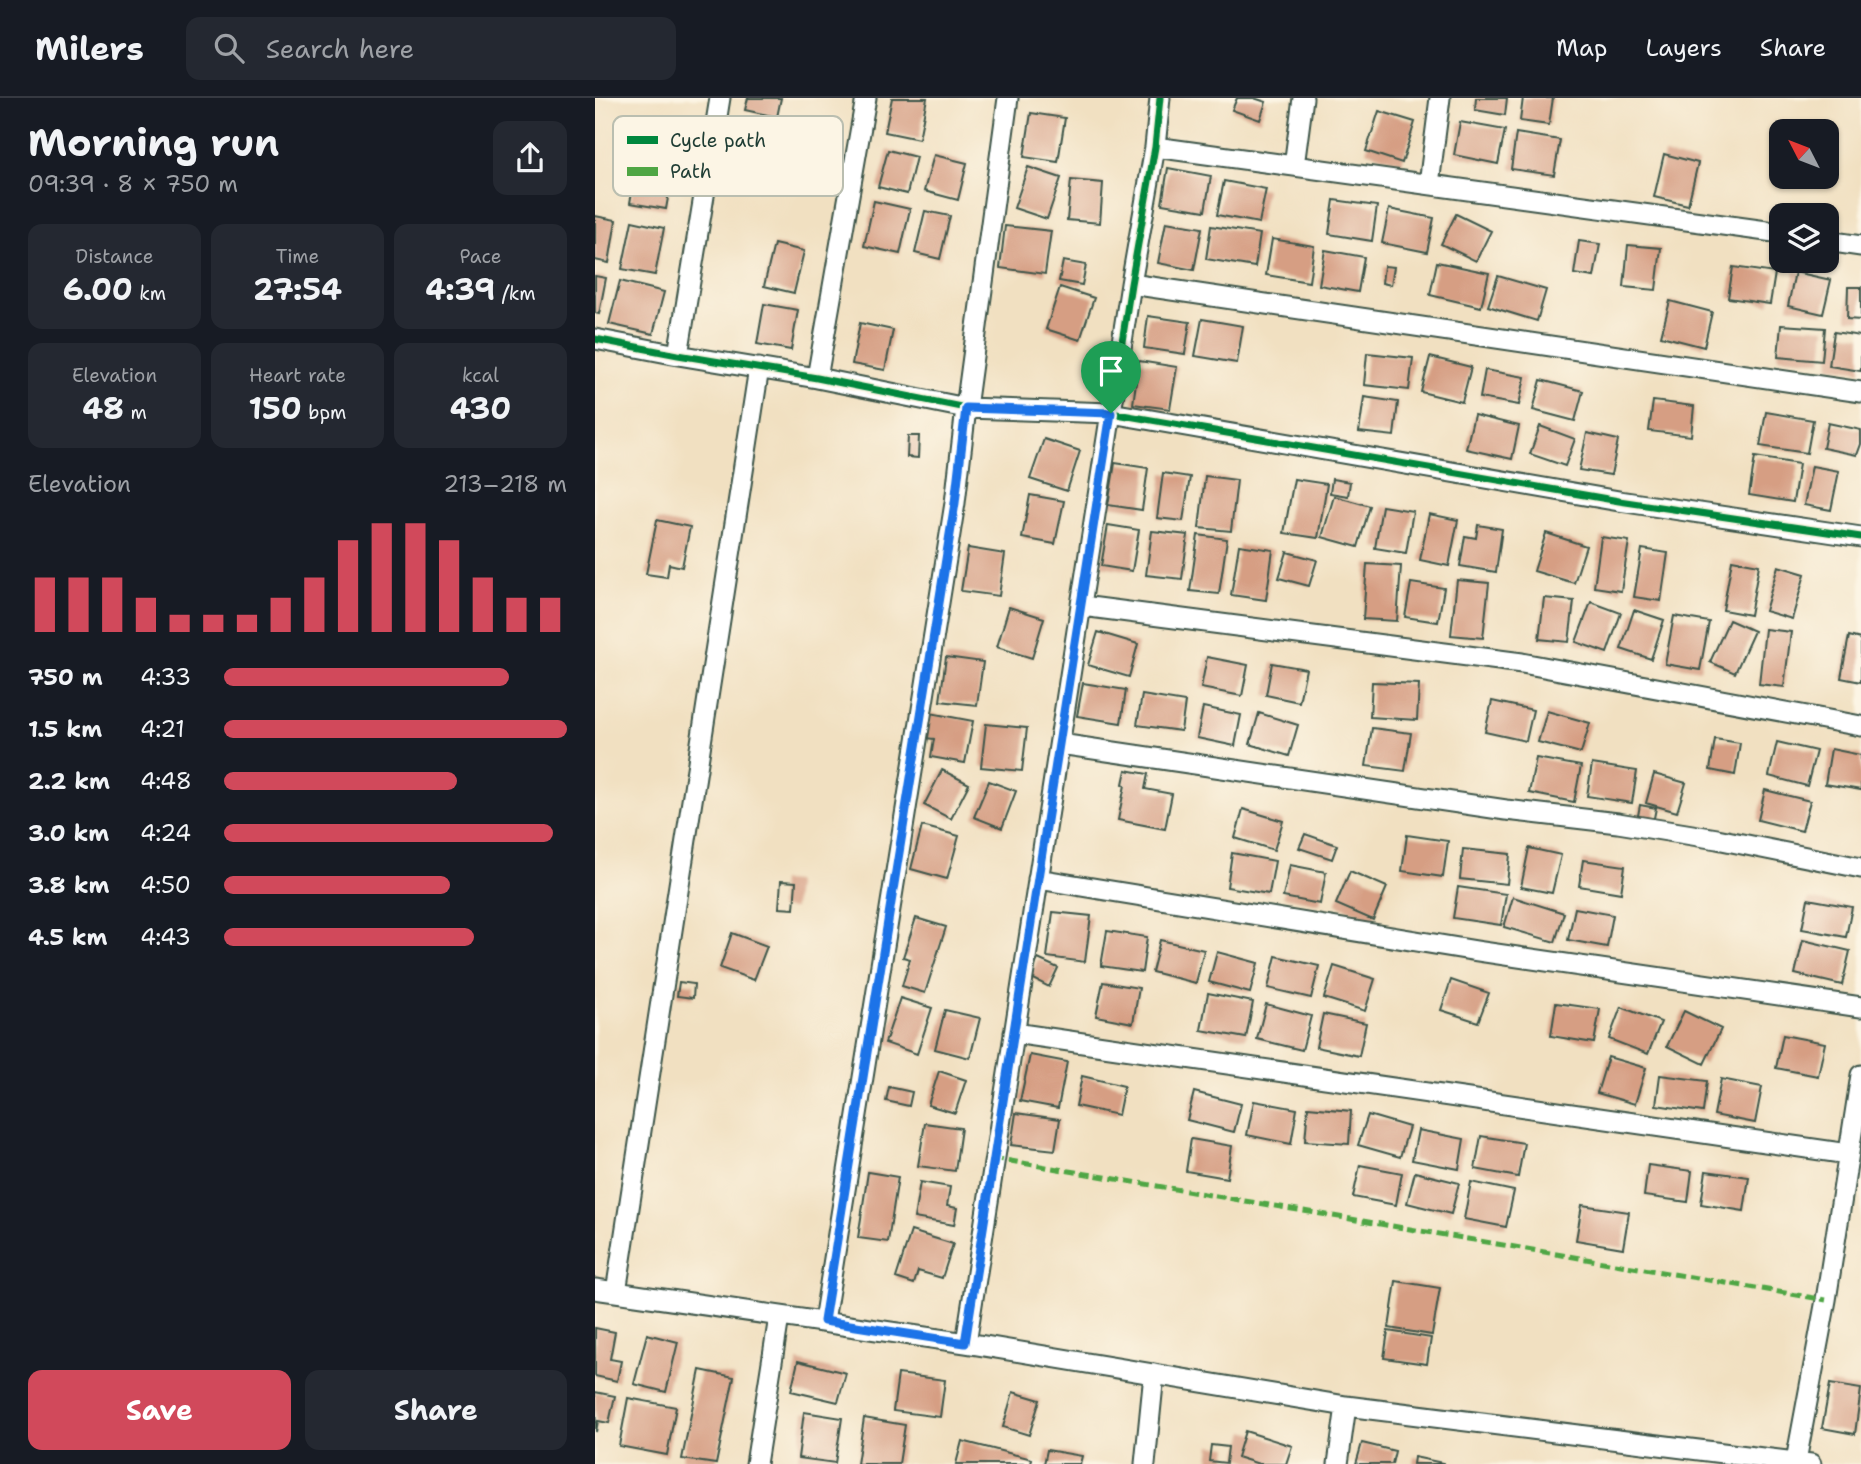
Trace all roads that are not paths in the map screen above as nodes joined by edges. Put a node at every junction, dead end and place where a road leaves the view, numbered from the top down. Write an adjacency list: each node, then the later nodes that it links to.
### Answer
1 (720, 98): 7 (street)
2 (866, 98): 19 (street)
3 (1008, 98): 21 (street)
4 (1160, 98): 8 (street)
5 (1303, 98): 9 (street)
6 (1440, 98): 10 (street)
7 (717, 116)
8 (1155, 147): 9 (street); 15 (street)
9 (1294, 166): 10 (street)
10 (1429, 184): 12 (street)
11 (704, 196): 17 (street)
12 (1769, 231)
13 (1839, 243): 14 (street)
14 (1861, 246)
15 (1131, 284): 20 (street); 22 (street)
16 (596, 343): 17 (street)
17 (678, 355): 18 (street)
18 (759, 368): 19 (street); 34 (street)
19 (817, 378): 21 (street)
20 (1861, 392)
21 (966, 408): 22 (street); 36 (street)
22 (1111, 413): 23 (street); 24 (street)
23 (1861, 537)
24 (1082, 606): 25 (street); 26 (street)
25 (1861, 726)
26 (1060, 744): 27 (street); 28 (street)
27 (1861, 868)
28 (1038, 879): 29 (street); 30 (street)
29 (1861, 1007)
30 (1014, 1032): 32 (street); 37 (street)
31 (1861, 1074): 32 (street)
32 (1848, 1154): 40 (street)
33 (595, 1289): 34 (street)
34 (616, 1292): 35 (street)
35 (779, 1317): 36 (street); 41 (street)
36 (824, 1321): 37 (street)
37 (965, 1343): 38 (street)
38 (1154, 1374): 39 (street); 42 (street)
39 (1346, 1406): 40 (street); 43 (street)
40 (1804, 1463)
41 (756, 1464)
42 (1145, 1464)
43 (1338, 1464)

